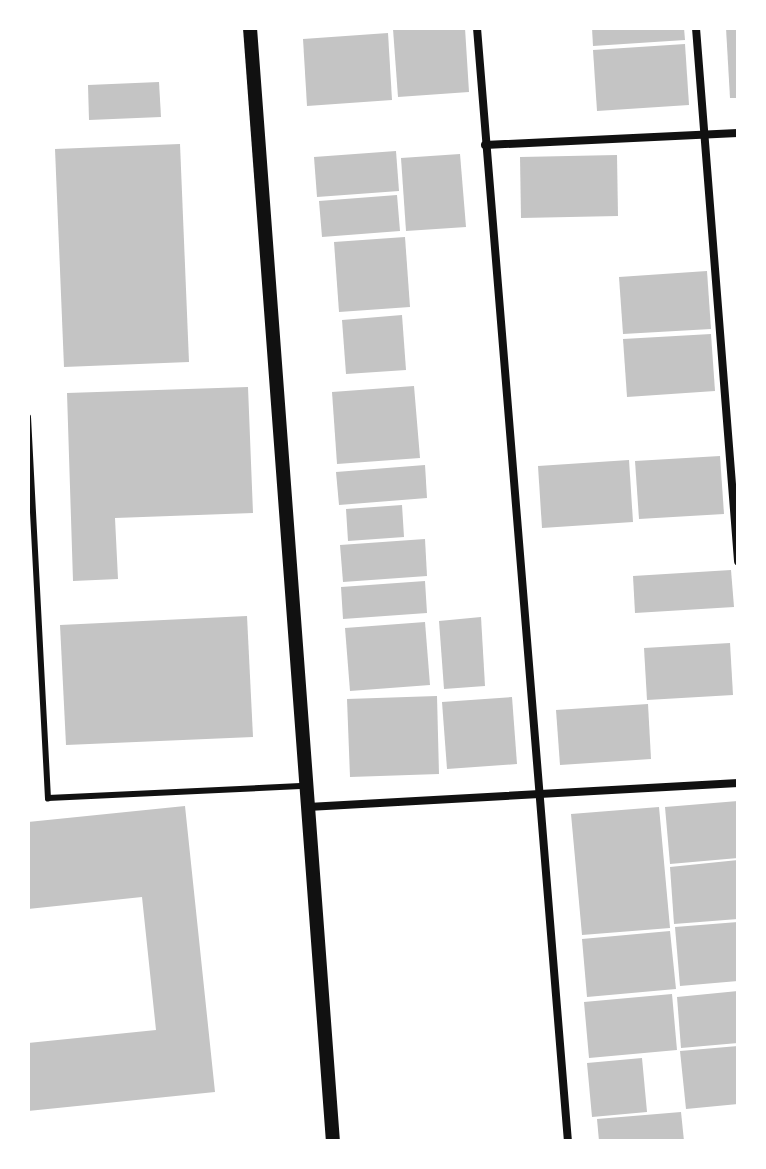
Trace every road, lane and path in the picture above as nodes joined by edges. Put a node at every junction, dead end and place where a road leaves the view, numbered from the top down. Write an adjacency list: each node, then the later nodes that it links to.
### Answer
1 (250, 28): 10 (street)
2 (477, 28): 6 (street)
3 (696, 28): 5 (street)
4 (738, 133): 5 (street)
5 (705, 134): 6 (street); 8 (street)
6 (485, 145): 11 (street)
7 (28, 417): 10 (lane)
8 (738, 561)
9 (738, 783): 11 (street)
10 (307, 786): 12 (street)
11 (540, 794): 12 (street); 14 (street)
12 (308, 807): 13 (street)
13 (333, 1141)
14 (568, 1141)

